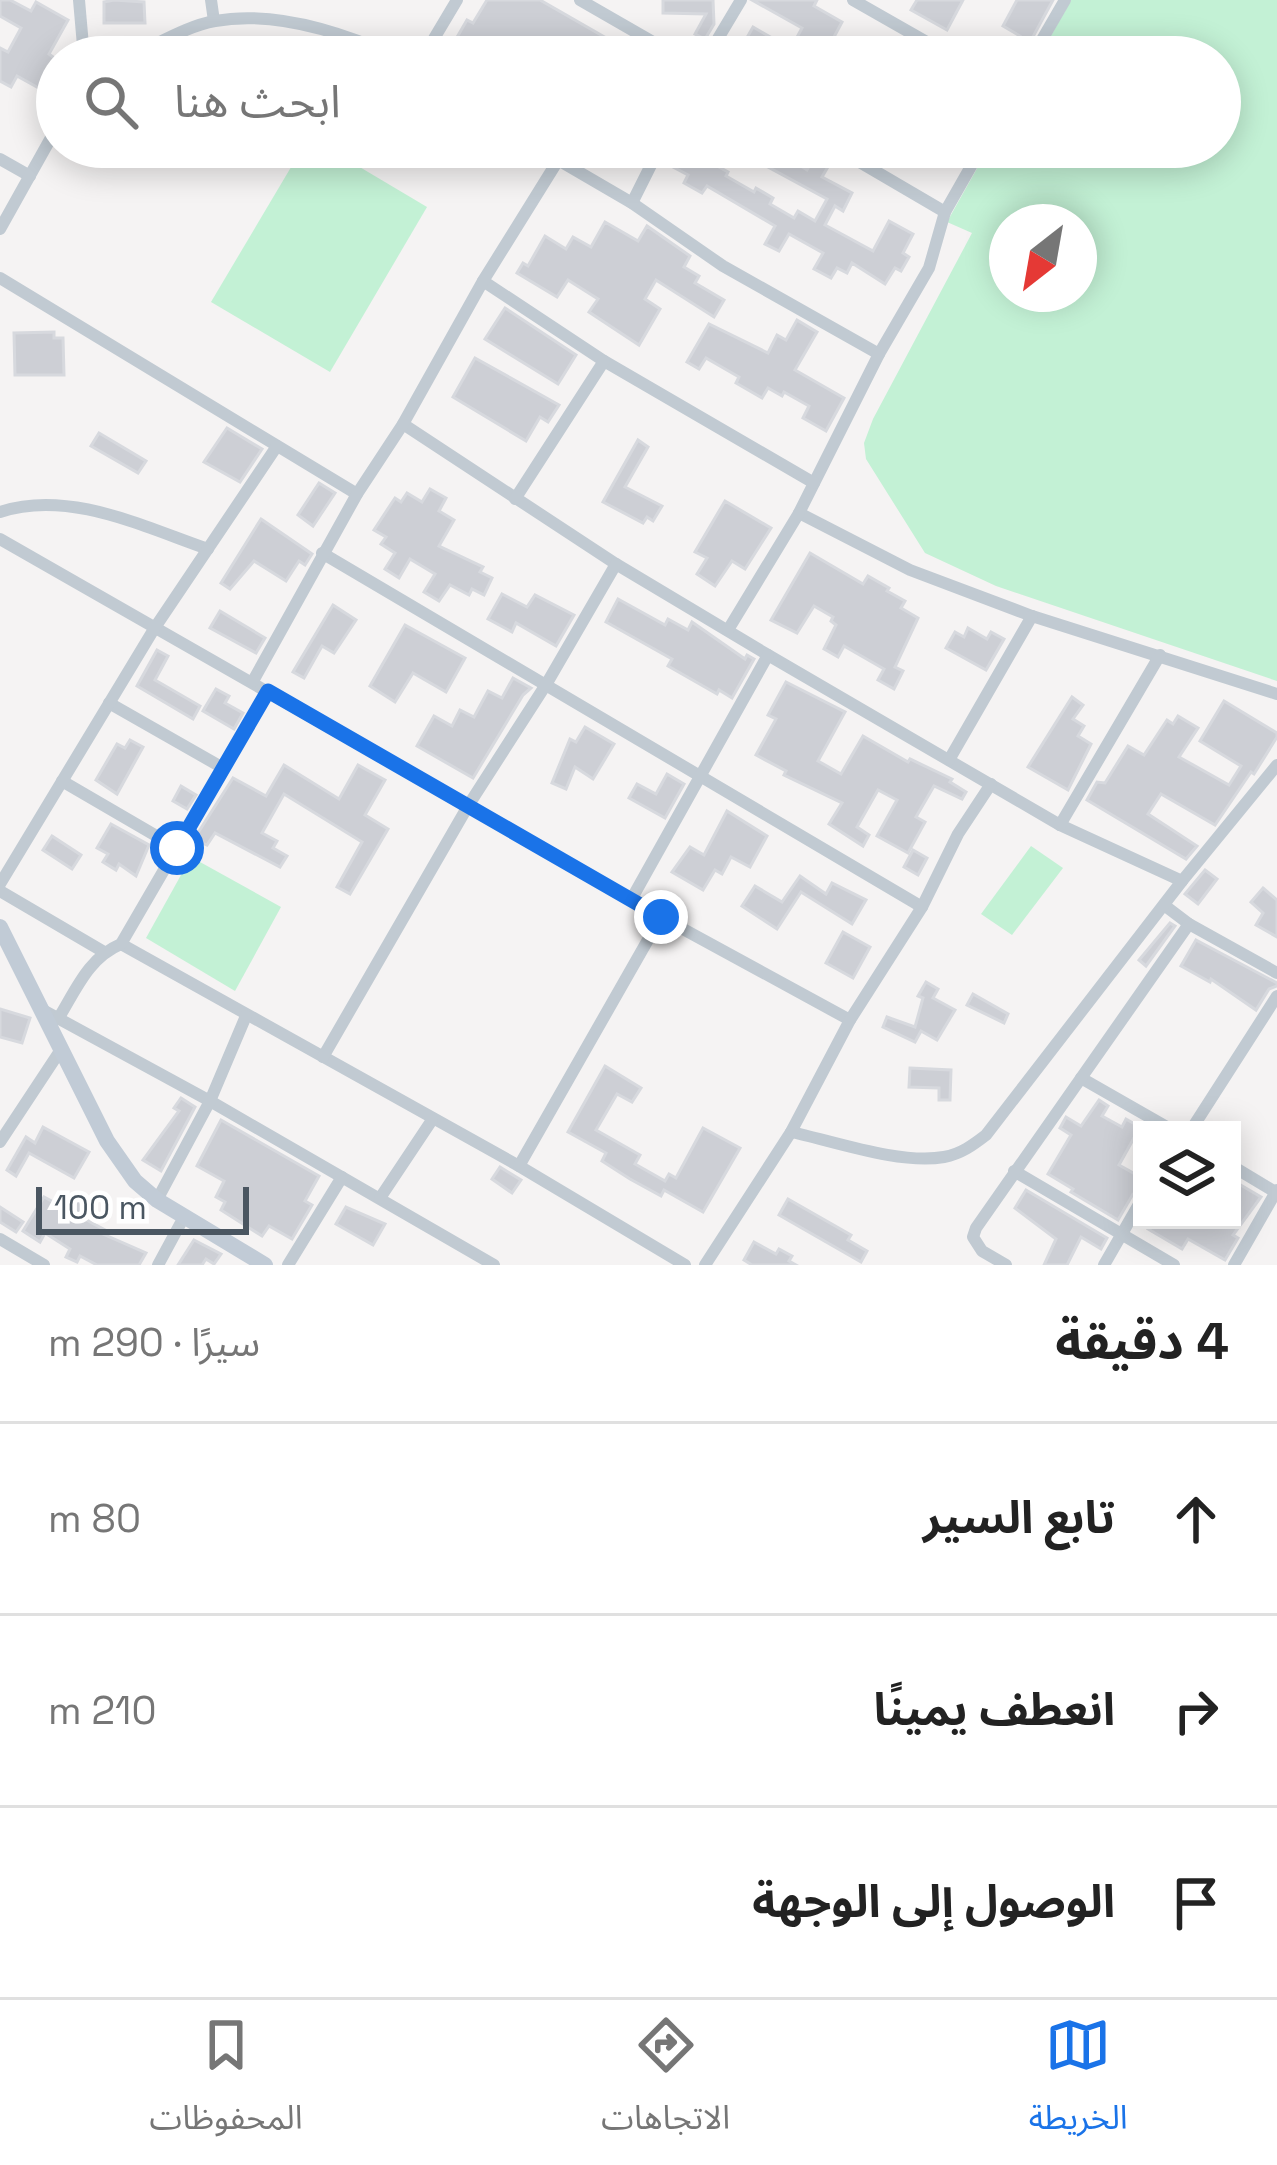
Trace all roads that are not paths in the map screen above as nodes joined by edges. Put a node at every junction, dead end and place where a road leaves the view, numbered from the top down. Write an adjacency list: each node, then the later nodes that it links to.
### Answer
1 (79, 0): 9 (street)
2 (211, 0): 8 (street)
3 (457, 0): 12 (street)
4 (580, 0): 13 (street)
5 (741, 0): 14 (street)
6 (853, 0): 15 (street)
7 (1065, 0): 16 (street)
8 (214, 21): 10 (street); 11 (street)
9 (82, 36)
10 (178, 36)
11 (342, 36)
12 (436, 36)
13 (643, 36)
14 (720, 36)
15 (916, 36)
16 (1044, 36)
17 (0, 159): 24 (street)
18 (36, 165): 24 (street)
19 (553, 168): 29 (street)
20 (568, 168): 25 (street)
21 (650, 168): 25 (street)
22 (869, 168): 26 (street)
23 (970, 168): 26 (street)
24 (30, 176): 27 (street)
25 (632, 203): 30 (street)
26 (945, 212): 30 (street)
27 (0, 229)
28 (0, 278): 33 (street)
29 (483, 280): 31 (street); 32 (street)
30 (879, 354): 34 (street)
31 (604, 361): 34 (street); 36 (street)
32 (404, 424): 35 (street); 36 (street)
33 (277, 446): 35 (street); 40 (street)
34 (814, 483): 38 (street)
35 (357, 494): 41 (street)
36 (515, 499): 42 (street)
37 (0, 512): 40 (street)
38 (799, 513): 43 (street); 45 (street)
39 (0, 539): 44 (street)
40 (208, 549): 44 (street)
41 (322, 553): 48 (street); 49 (street)
42 (616, 564): 45 (street); 49 (street)
43 (1032, 616): 47 (street); 53 (street)
44 (154, 629): 48 (street); 52 (street)
45 (728, 630): 46 (street)
46 (768, 655): 53 (street); 56 (street)
47 (1160, 655): 51 (street); 60 (street)
48 (253, 681): 50 (street)
49 (547, 683): 56 (street); 59 (street)
50 (268, 691): 55 (street); 59 (street)
51 (1277, 694)
52 (109, 703): 55 (street); 57 (street)
53 (949, 760): 58 (street)
54 (1277, 765): 62 (street)
55 (223, 768): 61 (street)
56 (702, 776): 64 (street); 66 (street)
57 (62, 781): 61 (street); 63 (street)
58 (991, 784): 60 (street); 66 (street)
59 (468, 806): 64 (street); 79 (street)
60 (1060, 825): 62 (street)
61 (177, 848): 70 (street)
62 (1181, 881): 65 (street)
63 (0, 887): 71 (street)
64 (631, 900): 67 (street)
65 (1165, 905): 68 (street); 85 (street)
66 (922, 907): 77 (street)
67 (661, 917): 77 (street); 87 (street)
68 (1190, 924): 72 (street); 80 (street)
69 (0, 927): 74 (street)
70 (121, 944): 71 (street); 75 (street)
71 (104, 952): 76 (street)
72 (1277, 973)
73 (1277, 996): 84 (street)
74 (40, 1009): 76 (street); 78 (street)
75 (246, 1016): 79 (street); 81 (street)
76 (58, 1019): 81 (street)
77 (850, 1020): 85 (street)
78 (59, 1051): 86 (street); 93 (street)
79 (323, 1057): 82 (street)
80 (1081, 1078): 83 (street); 88 (street)
81 (210, 1101): 90 (street); 93 (street)
82 (431, 1120): 87 (street); 92 (street)
83 (1156, 1121)
84 (1197, 1121)
85 (790, 1132): 104 (street)
86 (0, 1142)
87 (519, 1166): 103 (street)
88 (1015, 1171): 96 (street); 105 (street)
89 (1241, 1171): 91 (street)
90 (342, 1177): 92 (street); 102 (street)
91 (1277, 1192): 108 (street)
92 (380, 1198): 98 (street)
93 (157, 1200): 95 (street)
94 (1133, 1215): 96 (street)
95 (184, 1217): 100 (street); 101 (street)
96 (1122, 1235): 106 (street); 107 (street)
97 (0, 1239): 99 (street)
98 (484, 1262)
99 (44, 1265)
100 (158, 1265)
101 (266, 1265)
102 (288, 1265)
103 (685, 1265)
104 (705, 1265)
105 (1006, 1265)
106 (1104, 1265)
107 (1174, 1265)
108 (1234, 1265)

